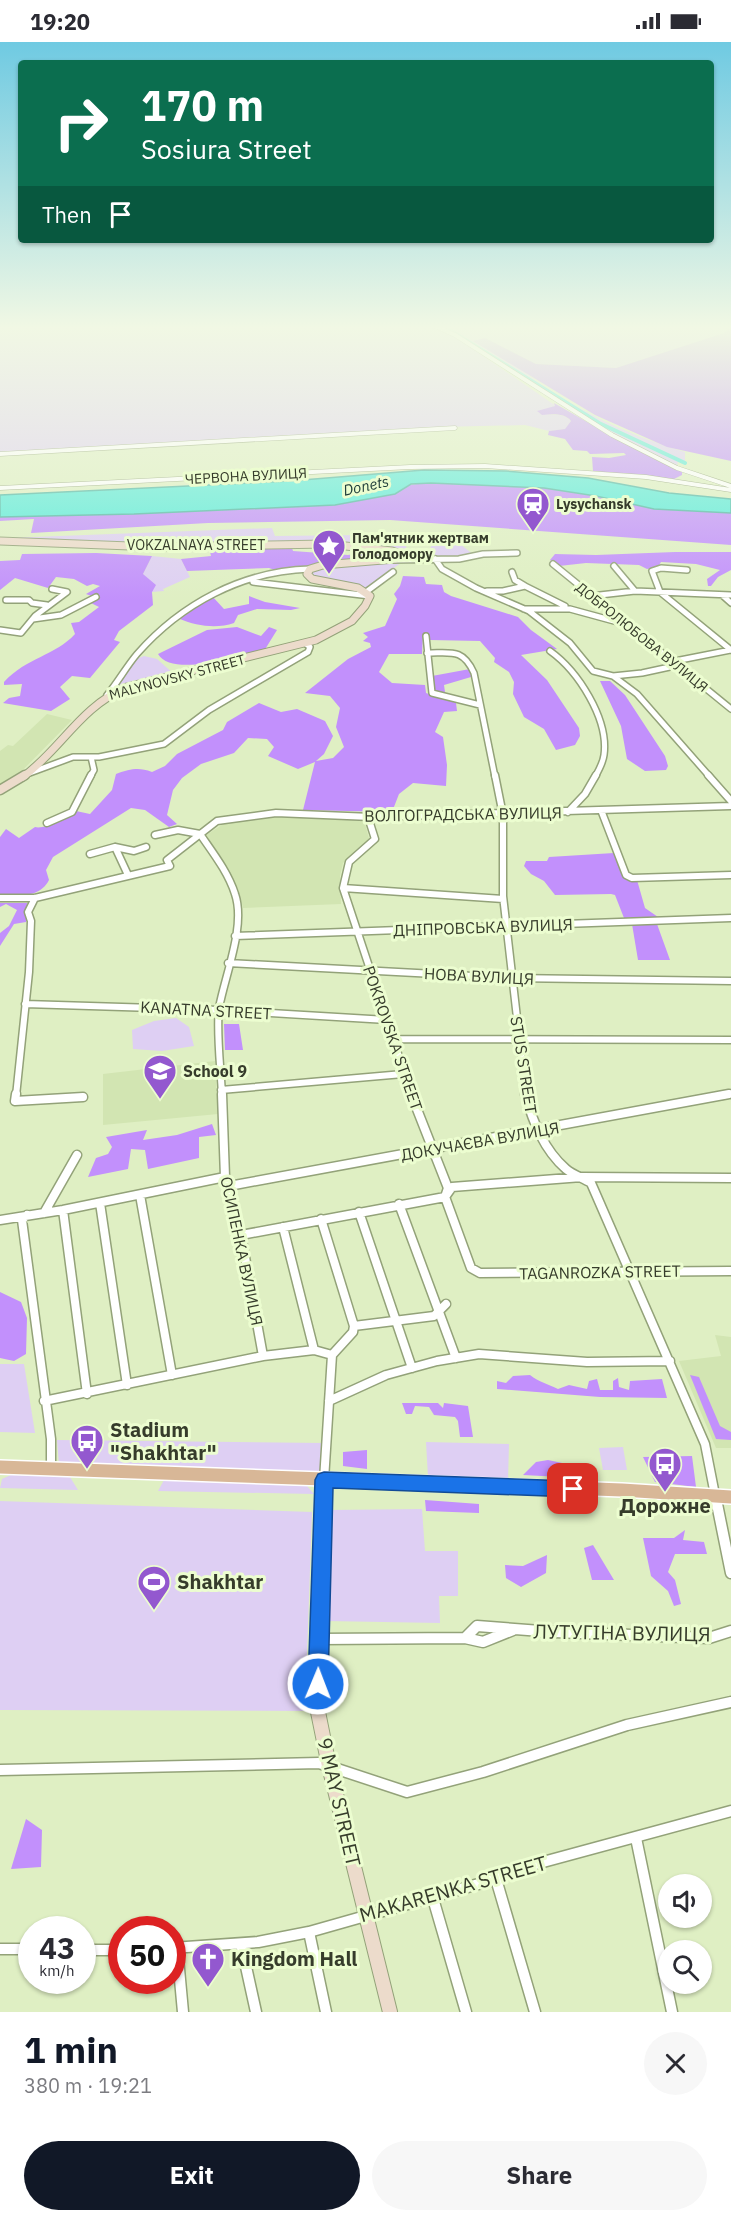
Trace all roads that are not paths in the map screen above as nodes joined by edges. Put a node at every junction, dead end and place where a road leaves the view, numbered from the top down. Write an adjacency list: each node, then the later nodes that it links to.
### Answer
1 (585, 418): 4 (street)
2 (456, 428): 3 (street)
3 (0, 454)
4 (731, 486)
5 (0, 489): 6 (street, ЧЕРВОНА ВУЛИЦЯ)
6 (731, 490)
7 (0, 542): 10 (main road, VOKZALNAYA STREET)
8 (517, 553): 9 (street)
9 (435, 559): 10 (street); 20 (street)
10 (389, 560): 13 (main road)
11 (553, 564): 26 (street, ДОБРОЛЮБОВА ВУЛИЦЯ)
12 (614, 566): 21 (street)
13 (310, 569): 17 (street); 23 (main road)
14 (687, 570): 22 (street)
15 (393, 572): 23 (street)
16 (512, 572): 18 (street)
17 (248, 581): 23 (street); 43 (street)
18 (525, 586): 20 (street); 32 (street)
19 (52, 589): 30 (street)
20 (481, 590): 31 (street)
21 (635, 591): 22 (street); 26 (street)
22 (660, 592): 24 (street); 38 (street)
23 (368, 594): 37 (main road, MALYNOVSKY STREET)
24 (722, 595): 25 (street); 29 (street)
25 (731, 595)
26 (591, 596): 34 (street, ДОБРОЛЮБОВА ВУЛИЦЯ)
27 (96, 597): 33 (street)
28 (6, 600): 30 (street)
29 (731, 603)
30 (47, 605): 33 (street)
31 (523, 609): 32 (street); 42 (street)
32 (570, 609): 34 (street)
33 (33, 619): 35 (street)
34 (633, 627): 41 (street, ДОБРОЛЮБОВА ВУЛИЦЯ)
35 (0, 630)
36 (426, 636): 40 (street)
37 (306, 644): 43 (main road, MALYNOVSKY STREET); 46 (street)
38 (731, 650): 41 (street)
39 (550, 651): 52 (street)
40 (427, 653): 44 (street, STUS STREET); 44 (street)
41 (677, 663): 42 (street); 45 (street, ДОБРОЛЮБОВА ВУЛИЦЯ)
42 (612, 676): 49 (street)
43 (107, 695): 47 (main road, MALYNOVSKY STREET)
44 (480, 705): 53 (street, STUS STREET)
45 (731, 709)
46 (91, 757): 47 (street); 55 (street)
47 (27, 774): 48 (main road, MALYNOVSKY STREET)
48 (0, 790)
49 (731, 801)
50 (731, 807): 51 (street, ВОЛГОГРАДСЬКА ВУЛИЦЯ)
51 (601, 810): 52 (street, ВОЛГОГРАДСЬКА ВУЛИЦЯ); 62 (street)
52 (568, 812): 53 (street, ВОЛГОГРАДСЬКА ВУЛИЦЯ)
53 (503, 814): 54 (street, ВОЛГОГРАДСЬКА ВУЛИЦЯ); 66 (street, STUS STREET)
54 (368, 817): 56 (street, ВОЛГОГРАДСЬКА ВУЛИЦЯ); 63 (street)
55 (46, 823)
56 (200, 834): 57 (street); 61 (street); 70 (street, ОСИПЕНКА ВУЛИЦЯ)
57 (155, 836)
58 (146, 847): 59 (street)
59 (115, 848): 60 (street); 61 (street)
60 (90, 854)
61 (128, 875): 65 (street)
62 (731, 875)
63 (342, 888): 66 (street); 69 (street, POKROVSKA STREET)
64 (0, 898): 65 (street)
65 (35, 898): 75 (street)
66 (503, 899): 68 (street, STUS STREET)
67 (731, 918): 68 (street, ДНІПРОВСЬКА ВУЛИЦЯ)
68 (507, 926): 69 (street, ДНІПРОВСЬКА ВУЛИЦЯ); 73 (street, STUS STREET)
69 (357, 932): 70 (street, ДНІПРОВСЬКА ВУЛИЦЯ); 72 (street, POKROVSKA STREET)
70 (235, 936): 71 (street, ОСИПЕНКА ВУЛИЦЯ)
71 (228, 963): 72 (street, НОВА ВУЛИЦЯ); 76 (street, ОСИПЕНКА ВУЛИЦЯ)
72 (370, 970): 73 (street, НОВА ВУЛИЦЯ); 77 (street, POKROVSKA STREET)
73 (511, 978): 74 (street, НОВА ВУЛИЦЯ); 80 (street, STUS STREET)
74 (731, 981)
75 (25, 1004): 76 (street, KANATNA STREET); 84 (street)
76 (219, 1010): 77 (street, KANATNA STREET); 82 (street, ОСИПЕНКА ВУЛИЦЯ)
77 (387, 1020): 78 (street, POKROVSKA STREET)
78 (393, 1039): 80 (street); 81 (street, POKROVSKA STREET)
79 (731, 1040): 80 (street)
80 (519, 1041): 85 (street, STUS STREET)
81 (403, 1074): 82 (street); 86 (street, POKROVSKA STREET)
82 (221, 1090): 88 (street, ОСИПЕНКА ВУЛИЦЯ)
83 (731, 1094): 85 (street, ДОКУЧАЄВА ВУЛИЦЯ)
84 (83, 1097)
85 (536, 1131): 86 (street, ДОКУЧАЄВА ВУЛИЦЯ); 89 (street, STUS STREET)
86 (432, 1150): 91 (street, ДОКУЧАЄВА ВУЛИЦЯ); 93 (street, POKROVSKA STREET)
87 (78, 1155): 98 (street)
88 (225, 1177): 91 (street, ОСИПЕНКА ВУЛИЦЯ); 92 (street)
89 (582, 1177): 90 (street); 93 (street); 105 (street, STUS STREET)
90 (731, 1178)
91 (229, 1186): 103 (street, ОСИПЕНКА ВУЛИЦЯ)
92 (140, 1194): 94 (street); 117 (street)
93 (445, 1197): 95 (street); 104 (street, POKROVSKA STREET)
94 (100, 1203): 96 (street); 118 (street)
95 (399, 1204): 97 (street); 108 (street)
96 (63, 1210): 98 (street); 119 (street)
97 (359, 1212): 101 (street); 109 (street)
98 (44, 1213): 99 (street)
99 (27, 1215): 100 (street); 120 (street)
100 (0, 1220)
101 (321, 1220): 102 (street); 110 (street)
102 (283, 1227): 103 (street); 111 (street)
103 (241, 1235): 113 (street, ОСИПЕНКА ВУЛИЦЯ)
104 (471, 1268): 105 (street, TAGANROZKA STREET)
105 (630, 1270): 106 (street, TAGANROZKA STREET); 115 (street, STUS STREET)
106 (731, 1271)
107 (446, 1304): 108 (street)
108 (439, 1312): 109 (street); 114 (street)
109 (397, 1320): 110 (street); 116 (street)
110 (354, 1326): 112 (street)
111 (314, 1350): 112 (street); 113 (street)
112 (332, 1355): 121 (street)
113 (263, 1356): 117 (street)
114 (456, 1358): 115 (street); 116 (street)
115 (670, 1361): 125 (street, STUS STREET)
116 (412, 1368): 121 (street)
117 (172, 1375): 118 (street)
118 (127, 1384): 119 (street)
119 (87, 1394): 120 (street)
120 (44, 1401): 123 (street)
121 (329, 1401): 124 (street)
122 (0, 1467): 123 (main road)
123 (51, 1469): 124 (main road)
124 (324, 1480): 125 (main road); 131 (main road, 9 MAY STREET)
125 (716, 1496): 126 (main road); 127 (street, STUS STREET)
126 (731, 1497)
127 (731, 1573)
128 (513, 1630): 129 (street, ЛУТУГІНА ВУЛИЦЯ); 130 (street, ЛУТУГІНА ВУЛИЦЯ); 130 (street, ЛУТУГІНА ВУЛИЦЯ)
129 (731, 1631)
130 (465, 1638): 131 (street, ЛУТУГІНА ВУЛИЦЯ)
131 (319, 1639): 133 (main road, 9 MAY STREET)
132 (731, 1702): 133 (street)
133 (329, 1766): 134 (street); 139 (main road, 9 MAY STREET)
134 (0, 1770)
135 (731, 1811): 136 (street, MAKARENKA STREET)
136 (636, 1838): 137 (street, MAKARENKA STREET); 152 (street)
137 (496, 1879): 138 (street, MAKARENKA STREET); 151 (street)
138 (432, 1895): 139 (street, MAKARENKA STREET); 150 (street)
139 (366, 1914): 140 (street, MAKARENKA STREET); 149 (main road, 9 MAY STREET)
140 (309, 1932): 141 (street, MAKARENKA STREET); 148 (street)
141 (241, 1944): 142 (street, MAKARENKA STREET); 147 (street)
142 (186, 1946)
143 (0, 1949): 144 (street)
144 (18, 1949)
145 (181, 1994): 146 (street)
146 (183, 2012)
147 (256, 2012)
148 (326, 2012)
149 (390, 2012)
150 (465, 2012)
151 (535, 2012)
152 (672, 2012)

